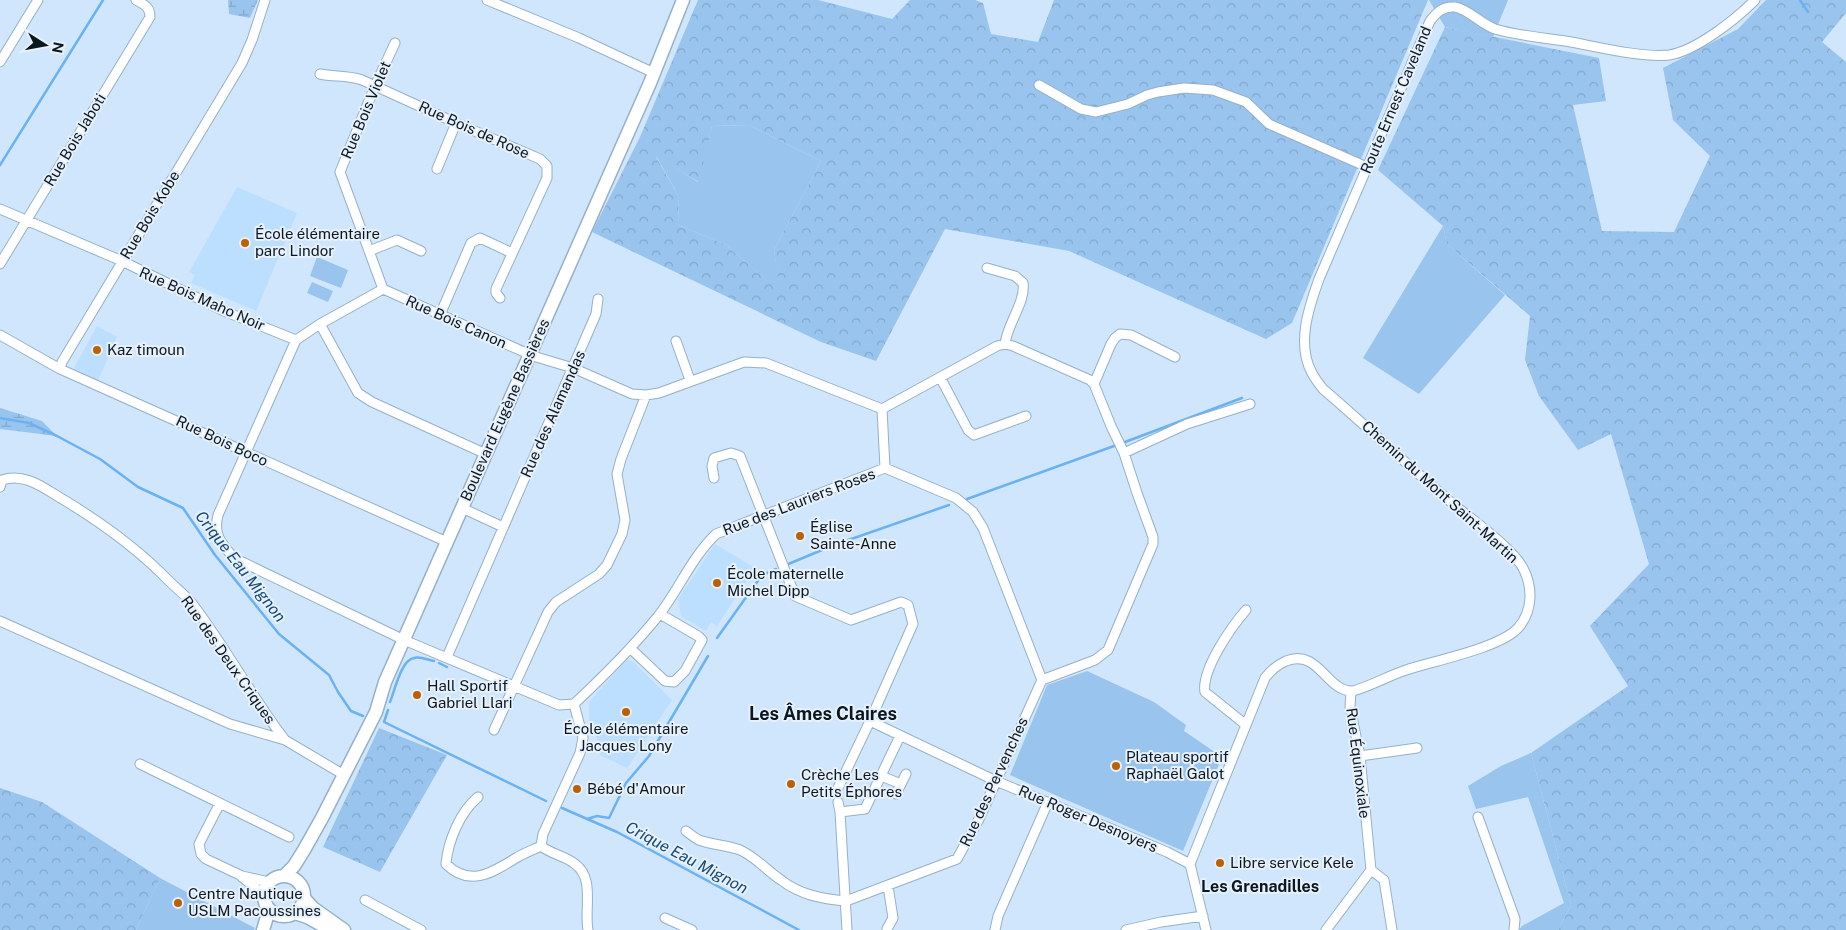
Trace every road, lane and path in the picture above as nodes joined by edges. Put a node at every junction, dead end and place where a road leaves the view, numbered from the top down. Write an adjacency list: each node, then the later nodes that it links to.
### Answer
1 (38, 0): 8 (street)
2 (136, 0): 17 (street, Rue Bois Jaboti)
3 (265, 0): 21 (street, Rue Bois Kobe)
4 (487, 0): 9 (street)
5 (683, 0): 9 (street, Boulevard Eugène Bassières)
6 (1756, 0): 14 (street, Route Ernest Caveland)
7 (395, 43): 12 (street, Rue Bois Violet)
8 (0, 62)
9 (654, 73): 33 (street, Boulevard Eugène Bassières)
10 (320, 74): 12 (street, Rue Bois de Rose)
11 (1039, 85): 14 (street)
12 (375, 86): 13 (street, Rue Bois de Rose); 18 (street, Rue Bois Violet)
13 (456, 124): 15 (street); 20 (street, Rue Bois de Rose)
14 (1368, 167): 37 (street, Route Ernest Caveland)
15 (437, 169)
16 (0, 209): 17 (street, Rue Bois Maho Noir)
17 (28, 220): 21 (street, Rue Bois Maho Noir); 22 (street, Rue Bois Jaboti)
18 (369, 251): 19 (street); 24 (street, Rue Bois Violet)
19 (421, 251)
20 (512, 252): 25 (street, Rue Bois de Rose); 27 (street)
21 (122, 261): 30 (street, Rue Bois Maho Noir); 36 (street, Rue Bois Kobe)
22 (0, 264)
23 (987, 268): 32 (street)
24 (383, 290): 27 (street, Rue Bois Canon); 28 (street)
25 (500, 298)
26 (598, 298): 35 (street, Rue des Alamandas)
27 (440, 315): 33 (street, Rue Bois Canon)
28 (320, 324): 30 (street); 47 (street)
29 (0, 335): 36 (street, Rue Bois Boco)
30 (296, 340): 45 (street)
31 (676, 342): 39 (street)
32 (1005, 344): 38 (street); 40 (street)
33 (529, 355): 35 (street, Rue Bois Canon); 47 (street, Boulevard Eugène Bassières)
34 (1175, 357): 40 (street)
35 (573, 368): 41 (street, Rue Bois Canon); 53 (street, Rue des Alamandas)
36 (60, 369): 45 (street, Rue Bois Boco)
37 (1311, 372): 63 (street, Chemin du Mont Saint-Martin)
38 (940, 377): 43 (street); 44 (street)
39 (690, 380): 41 (street); 43 (street)
40 (1094, 384): 46 (street)
41 (646, 395): 62 (street)
42 (1250, 404): 46 (street)
43 (882, 409): 48 (street)
44 (1026, 416)
45 (246, 452): 54 (street, Rue Bois Boco); 58 (street)
46 (1124, 452): 61 (street)
47 (486, 454): 51 (street, Boulevard Eugène Bassières)
48 (885, 468): 52 (street, Rue des Lauriers Roses); 61 (street, Rue des Lauriers Roses)
49 (714, 478): 52 (street)
50 (0, 487): 65 (street, Rue des Deux Criques)
51 (462, 508): 53 (street); 54 (street, Boulevard Eugène Bassières)
52 (763, 515): 56 (street, Rue des Lauriers Roses); 66 (street)
53 (503, 528): 60 (street, Rue des Alamandas)
54 (447, 542): 58 (street, Boulevard Eugène Bassières)
55 (1246, 610): 67 (street)
56 (660, 614): 59 (street, Rue des Lauriers Roses); 59 (street)
57 (0, 621): 69 (street, Rue des Deux Criques)
58 (404, 640): 60 (street); 76 (street, Boulevard Eugène Bassières)
59 (630, 648): 64 (street, Rue des Lauriers Roses)
60 (447, 657): 62 (street)
61 (1042, 680): 78 (street, Rue des Pervenches)
62 (514, 685): 64 (street); 68 (street)
63 (1351, 691): 67 (street, Rue Équinoxiale); 73 (street, Rue Équinoxiale)
64 (574, 704): 89 (street)
65 (268, 719): 69 (street); 71 (street, Rue des Deux Criques)
66 (870, 722): 70 (street, Rue Roger Desnoyers); 80 (street)
67 (1246, 725): 90 (street, Rue Équinoxiale)
68 (494, 730)
69 (259, 733): 71 (street, Rue des Deux Criques)
70 (900, 736): 77 (street); 78 (street, Rue Roger Desnoyers)
71 (285, 740): 76 (street, Rue des Deux Criques)
72 (1417, 748): 73 (street)
73 (1360, 756): 91 (street, Rue Équinoxiale)
74 (140, 764): 84 (street)
75 (906, 774): 79 (street)
76 (344, 775): 86 (street, Boulevard Eugène Bassières)
77 (881, 776): 79 (street); 100 (street)
78 (996, 781): 83 (street, Rue Roger Desnoyers); 96 (street, Rue des Pervenches)
79 (901, 784): 81 (street)
80 (837, 790)
81 (896, 794)
82 (478, 797): 89 (street)
83 (1048, 802): 90 (street, Rue Roger Desnoyers); 115 (street)
84 (220, 803): 88 (street); 93 (street)
85 (1478, 817): 120 (street)
86 (322, 818): 92 (street, Boulevard Eugène Bassières); 95 (street, Boulevard Eugène Bassières)
87 (686, 831): 100 (street, Rue des Pervenches)
88 (289, 837)
89 (541, 846): 112 (street)
90 (1190, 864): 103 (street)
91 (1371, 870): 118 (street); 119 (street)
92 (284, 875): 94 (street); 95 (street)
93 (242, 876): 94 (street); 97 (street)
94 (269, 882): 97 (street)
95 (298, 882): 98 (street)
96 (888, 886): 100 (street, Rue des Pervenches); 106 (street)
97 (263, 894): 101 (street)
98 (304, 898): 102 (street); 110 (street)
99 (366, 900): 111 (street)
100 (846, 901): 114 (street)
101 (268, 910): 104 (street); 107 (street)
102 (295, 913): 104 (street); 109 (street)
103 (1203, 916): 116 (street); 117 (street)
104 (282, 917): 108 (street)
105 (665, 918): 113 (street)
106 (887, 929)
107 (263, 930)
108 (272, 930)
109 (331, 930)
110 (344, 930)
111 (421, 930)
112 (588, 930)
113 (692, 930)
114 (847, 930)
115 (995, 930)
116 (1126, 930)
117 (1206, 930)
118 (1326, 930)
119 (1392, 930)
120 (1514, 930)

